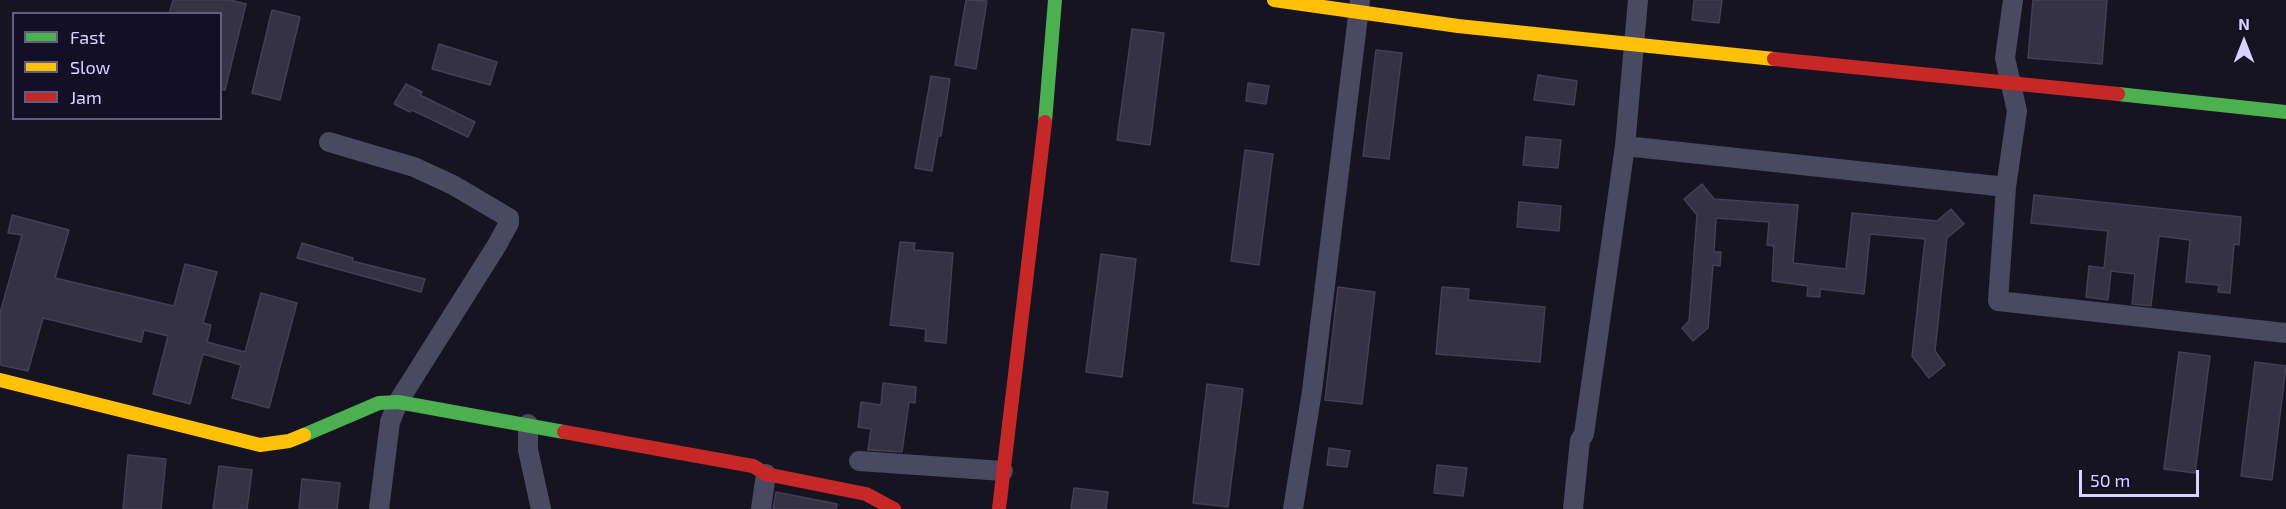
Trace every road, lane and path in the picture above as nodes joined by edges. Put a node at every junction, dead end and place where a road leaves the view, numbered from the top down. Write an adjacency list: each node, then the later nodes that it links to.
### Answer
1 (1055, 0): 17 (street)
2 (1274, 0): 5 (street)
3 (1638, 0): 6 (street)
4 (2013, 0): 7 (street)
5 (1359, 7): 6 (street); 24 (street)
6 (1633, 45): 7 (street); 10 (street)
7 (2011, 82): 8 (street); 11 (street)
8 (2286, 112)
9 (329, 142): 14 (street)
10 (1625, 146): 11 (street); 25 (street)
11 (2006, 188): 12 (street)
12 (2286, 333)
13 (0, 380): 14 (street)
14 (398, 402): 15 (street); 19 (street)
15 (528, 424): 18 (street); 20 (street)
16 (859, 461): 17 (street)
17 (1003, 471): 23 (street)
18 (766, 474): 21 (street); 22 (street)
19 (379, 509)
20 (540, 509)
21 (761, 509)
22 (894, 509)
23 (999, 509)
24 (1293, 509)
25 (1573, 509)

